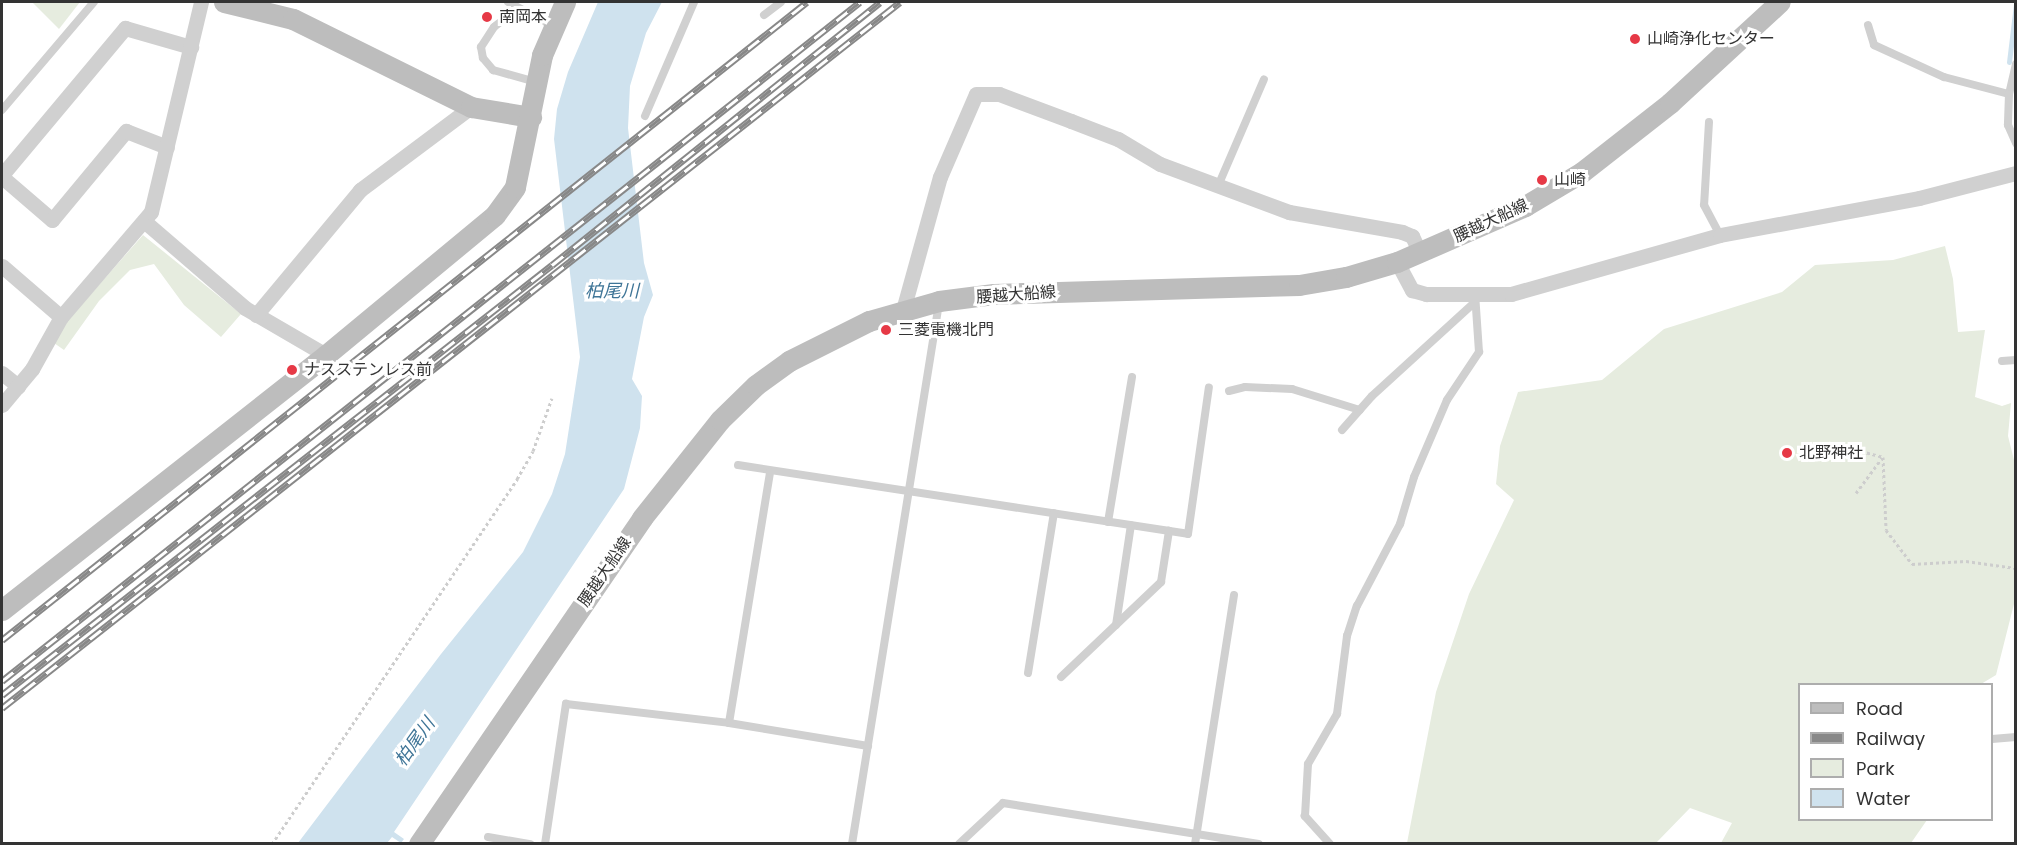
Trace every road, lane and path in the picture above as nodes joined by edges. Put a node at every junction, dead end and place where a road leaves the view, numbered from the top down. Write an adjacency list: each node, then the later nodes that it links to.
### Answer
1 (94, 2): 19 (lane)
2 (201, 2): 13 (street)
3 (225, 2): 18 (main road)
4 (508, 2): 9 (lane)
5 (565, 2): 12 (main road)
6 (694, 2): 20 (lane)
7 (781, 2): 10 (lane)
8 (1780, 2): 30 (main road, 腰越大船線)
9 (517, 9): 12 (lane); 16 (lane)
10 (764, 15)
11 (1868, 25): 17 (lane)
12 (553, 26): 16 (main road)
13 (191, 47): 24 (street); 26 (street)
14 (2015, 69): 17 (lane)
15 (1264, 79): 27 (lane)
16 (536, 81): 21 (main road)
17 (2009, 94): 23 (lane)
18 (471, 107): 21 (main road); 36 (street)
19 (2, 110)
20 (645, 116)
21 (531, 117): 38 (main road)
22 (1709, 122): 29 (lane)
23 (2016, 143)
24 (167, 147): 26 (street); 28 (street)
25 (2016, 173): 29 (street)
26 (2, 176)
27 (1217, 188): 30 (street); 35 (street)
28 (144, 221): 36 (street); 37 (street)
29 (1720, 236): 33 (street)
30 (1420, 253): 31 (main road, 腰越大船線)
31 (1397, 262): 33 (street); 34 (main road, 腰越大船線)
32 (2, 266): 37 (street)
33 (1474, 298): 48 (lane); 80 (lane)
34 (939, 302): 35 (main road, 腰越大船線); 54 (lane)
35 (903, 310): 73 (main road, 腰越大船線)
36 (256, 315): 38 (street)
37 (61, 317): 43 (street)
38 (326, 355): 62 (main road)
39 (2016, 360): 40 (lane)
40 (2002, 361)
41 (2, 373): 43 (street)
42 (1132, 377): 57 (lane)
43 (18, 386): 47 (street)
44 (1209, 387): 59 (lane)
45 (1230, 391): 48 (lane)
46 (552, 398): 72 (path)
47 (2, 405)
48 (1360, 410): 49 (lane)
49 (1342, 430)
50 (1861, 451): 51 (path)
51 (1883, 457): 55 (path); 60 (path)
52 (738, 465): 53 (lane)
53 (770, 472): 54 (lane); 66 (lane)
54 (910, 490): 56 (lane); 69 (lane)
55 (1856, 493)
56 (1054, 513): 57 (lane); 64 (lane)
57 (1108, 522): 58 (lane)
58 (1131, 525): 59 (lane); 63 (lane)
59 (1168, 531): 63 (lane)
60 (2016, 568)
61 (1234, 594): 70 (lane)
62 (2, 610)
63 (1116, 625): 65 (lane)
64 (1028, 673)
65 (1061, 677)
66 (729, 723): 69 (lane); 75 (lane)
67 (2016, 737): 68 (lane)
68 (1993, 739)
69 (868, 746): 76 (lane)
70 (1197, 834): 77 (lane); 78 (lane); 79 (lane)
71 (488, 837): 74 (lane)
72 (272, 843)
73 (419, 843)
74 (530, 843)
75 (545, 843)
76 (852, 843)
77 (959, 843)
78 (1195, 843)
79 (1260, 843)
80 (1330, 843)

